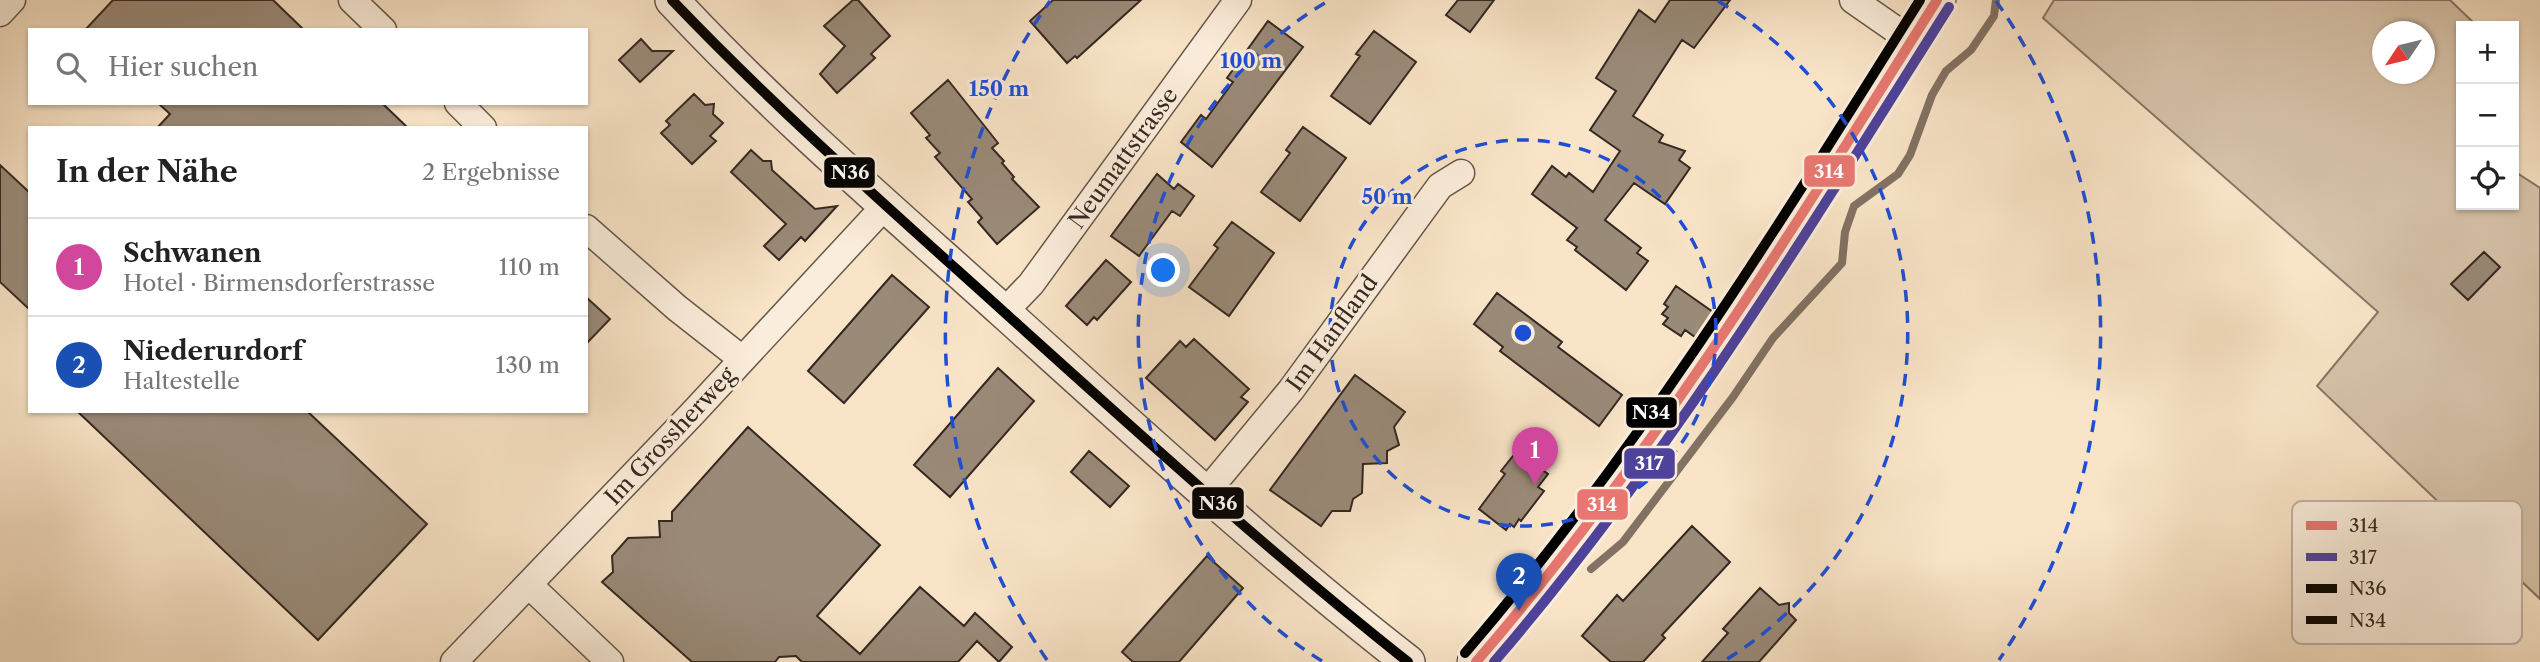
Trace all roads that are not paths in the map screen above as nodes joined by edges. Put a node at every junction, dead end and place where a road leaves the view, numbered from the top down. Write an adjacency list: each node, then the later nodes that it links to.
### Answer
1 (12, 0): 7 (street)
2 (352, 0): 8 (street)
3 (672, 0): 13 (street)
4 (1238, 0): 15 (street, Neumattstrasse)
5 (1853, 0): 9 (street)
6 (1937, 0): 9 (main road)
7 (0, 13)
8 (381, 28)
9 (1912, 41): 22 (main road)
10 (460, 105): 11 (street)
11 (481, 126)
12 (1461, 173): 17 (street, Im Hanfland)
13 (884, 206): 15 (street); 16 (street, Im Grossherweg)
14 (588, 230): 16 (street)
15 (1004, 312): 17 (street)
16 (742, 359): 18 (street, Im Grossherweg)
17 (1204, 495): 21 (street)
18 (529, 585): 19 (street, Im Grossherweg); 20 (street)
19 (454, 662)
20 (610, 662)
21 (1408, 662)
22 (1476, 662)

